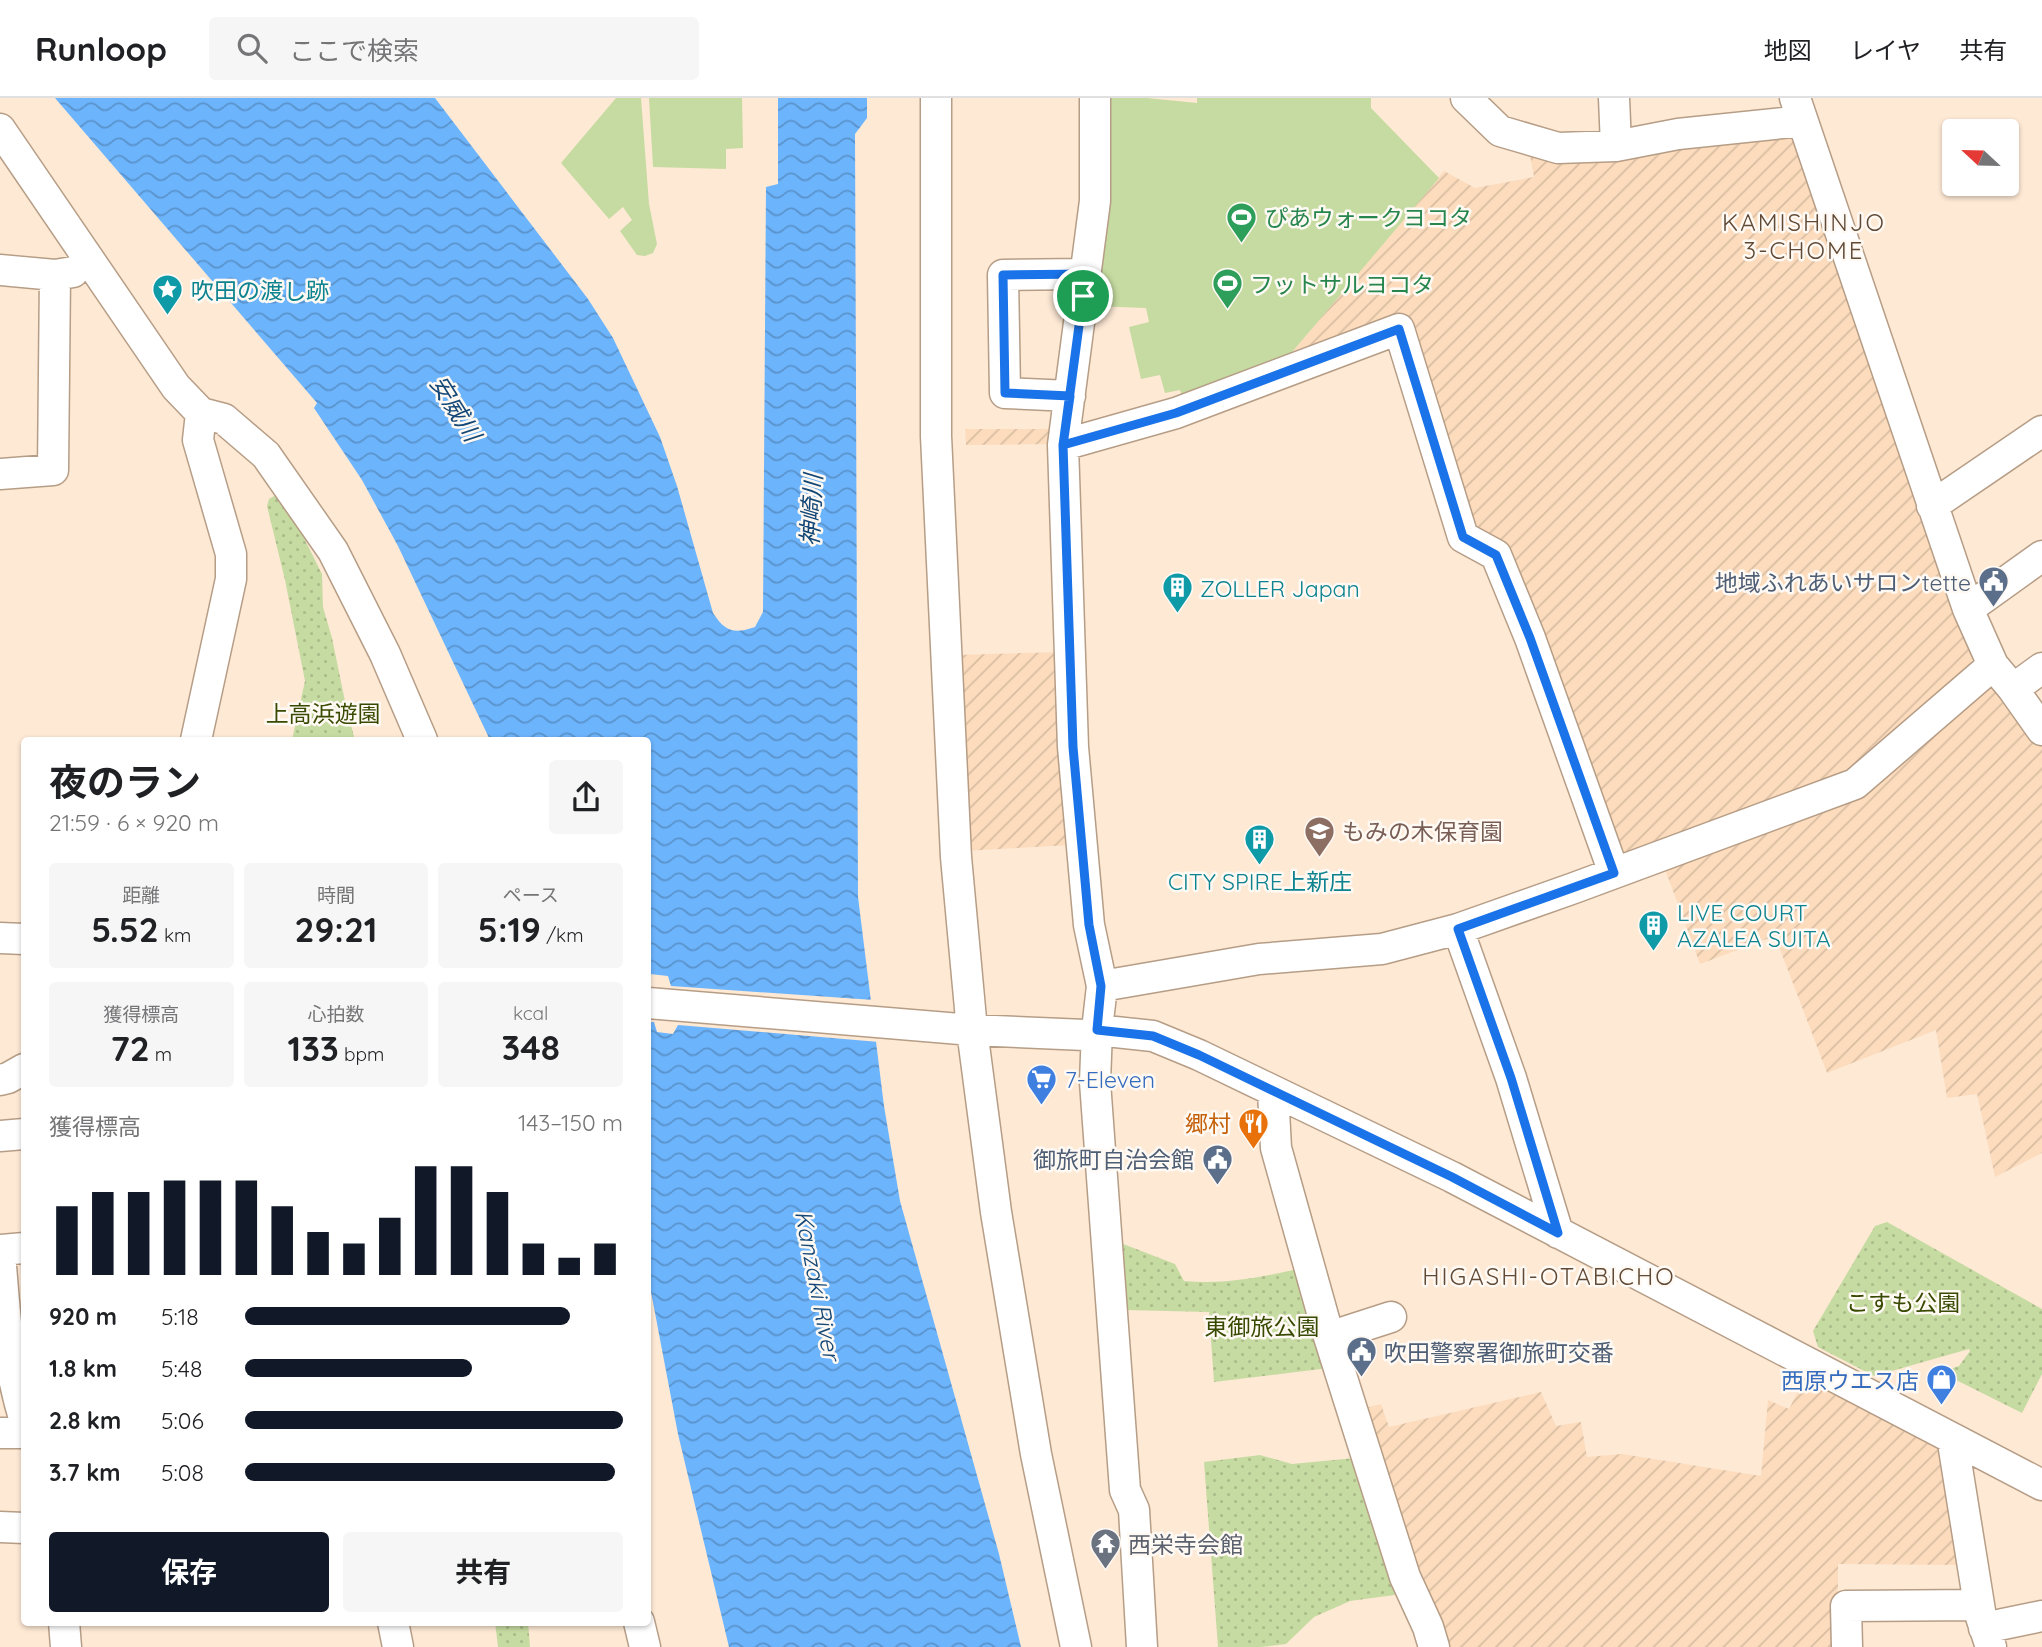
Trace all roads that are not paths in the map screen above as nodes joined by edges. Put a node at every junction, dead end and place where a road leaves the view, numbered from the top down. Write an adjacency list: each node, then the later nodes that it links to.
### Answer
1 (936, 98): 32 (street)
2 (1095, 98): 10 (street)
3 (1466, 98): 7 (street)
4 (1614, 98): 7 (street)
5 (1799, 109): 7 (street); 17 (street)
6 (0, 129): 8 (street)
7 (1616, 146)
8 (94, 268): 11 (street); 13 (street)
9 (0, 270): 11 (street)
10 (1086, 274): 12 (street); 12 (street)
11 (55, 275): 16 (street)
12 (1070, 396): 15 (street)
13 (201, 413): 24 (street); 25 (street)
14 (2042, 431): 17 (street)
15 (1063, 445): 26 (street); 30 (street)
16 (0, 474)
17 (1933, 506): 19 (street)
18 (2042, 556): 19 (street)
19 (1968, 609): 20 (street)
20 (1993, 665): 22 (street); 26 (street)
21 (2042, 668): 22 (street)
22 (2013, 689): 23 (street)
23 (2042, 730)
24 (197, 737)
25 (421, 737)
26 (1614, 873): 27 (street)
27 (1458, 929): 30 (street); 39 (street)
28 (0, 938): 29 (street)
29 (21, 939)
30 (1101, 986): 33 (street)
31 (651, 1003): 32 (street)
32 (964, 1030): 33 (street); 59 (street)
33 (1097, 1030): 36 (street); 60 (street)
34 (21, 1071): 35 (street)
35 (0, 1080)
36 (1273, 1092): 39 (street); 43 (street)
37 (21, 1134): 38 (street)
38 (0, 1136)
39 (1558, 1233): 47 (street)
40 (21, 1248): 41 (street)
41 (0, 1252): 44 (street)
42 (1391, 1317): 43 (street)
43 (1329, 1337): 61 (street)
44 (21, 1408)
45 (0, 1433): 46 (street)
46 (21, 1433)
47 (1957, 1441): 48 (street); 55 (street)
48 (2042, 1485)
49 (0, 1527): 50 (street)
50 (21, 1528)
51 (2042, 1616): 55 (street)
52 (64, 1626): 56 (street)
53 (394, 1626): 57 (street)
54 (640, 1626): 58 (street)
55 (1985, 1627): 62 (street)
56 (66, 1647)
57 (398, 1647)
58 (645, 1647)
59 (1076, 1647)
60 (1142, 1647)
61 (1434, 1647)
62 (1847, 1647)

